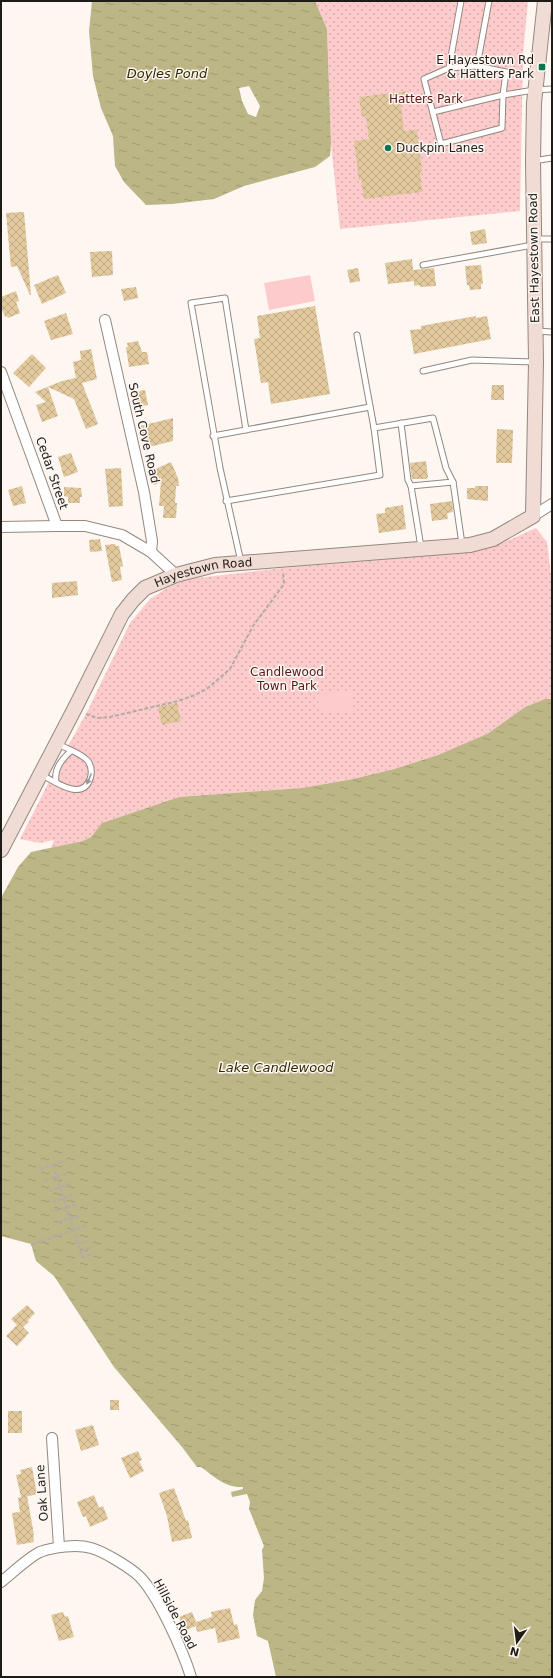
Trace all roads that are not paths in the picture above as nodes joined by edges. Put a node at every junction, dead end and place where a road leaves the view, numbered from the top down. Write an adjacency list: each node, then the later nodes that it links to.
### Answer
1 (461, 1): 5 (lane)
2 (489, 1): 4 (lane)
3 (545, 1): 7 (street, East Hayestown Road)
4 (477, 66): 5 (lane); 8 (lane)
5 (449, 68): 9 (lane)
6 (552, 89): 7 (lane)
7 (534, 90): 8 (lane); 11 (street, East Hayestown Road)
8 (503, 95): 9 (lane); 9 (lane)
9 (433, 112)
10 (552, 158): 11 (lane)
11 (533, 161): 13 (street, East Hayestown Road)
12 (552, 239): 13 (lane)
13 (534, 242): 14 (lane); 16 (street, East Hayestown Road)
14 (423, 265)
15 (105, 320): 36 (street, South Cove Road)
16 (535, 331): 17 (lane); 19 (street, East Hayestown Road)
17 (552, 332)
18 (357, 335): 22 (lane)
19 (536, 362): 20 (lane); 31 (street, East Hayestown Road)
20 (423, 371)
21 (1, 372): 32 (street, Cedar Street)
22 (370, 408): 24 (lane); 25 (lane)
23 (401, 423): 24 (lane); 27 (lane); 28 (lane)
24 (374, 428): 29 (lane)
25 (246, 430): 26 (lane); 26 (lane)
26 (213, 436): 29 (lane)
27 (453, 482): 28 (lane); 34 (lane)
28 (411, 486): 35 (lane)
29 (226, 501): 37 (lane)
30 (552, 504): 31 (street, Hayestown Road)
31 (533, 516): 34 (street, Hayestown Road)
32 (57, 526): 33 (street); 36 (street, Cedar Street)
33 (1, 527)
34 (462, 545): 35 (street, Hayestown Road)
35 (421, 548): 37 (street, Hayestown Road)
36 (151, 552): 38 (street, Cedar Street)
37 (241, 563): 38 (street, Hayestown Road)
38 (176, 575): 39 (street, Hayestown Road)
39 (57, 744): 40 (lane); 41 (street, Hayestown Road)
40 (71, 751): 42 (lane); 42 (lane, one-way to 42)
41 (41, 774): 42 (lane); 43 (street, Hayestown Road)
42 (56, 782)
43 (1, 850)
44 (52, 1438): 45 (street, Oak Lane)
45 (59, 1547): 46 (street, Hillside Road); 47 (street, Hillside Road)
46 (1, 1582)
47 (191, 1677)

